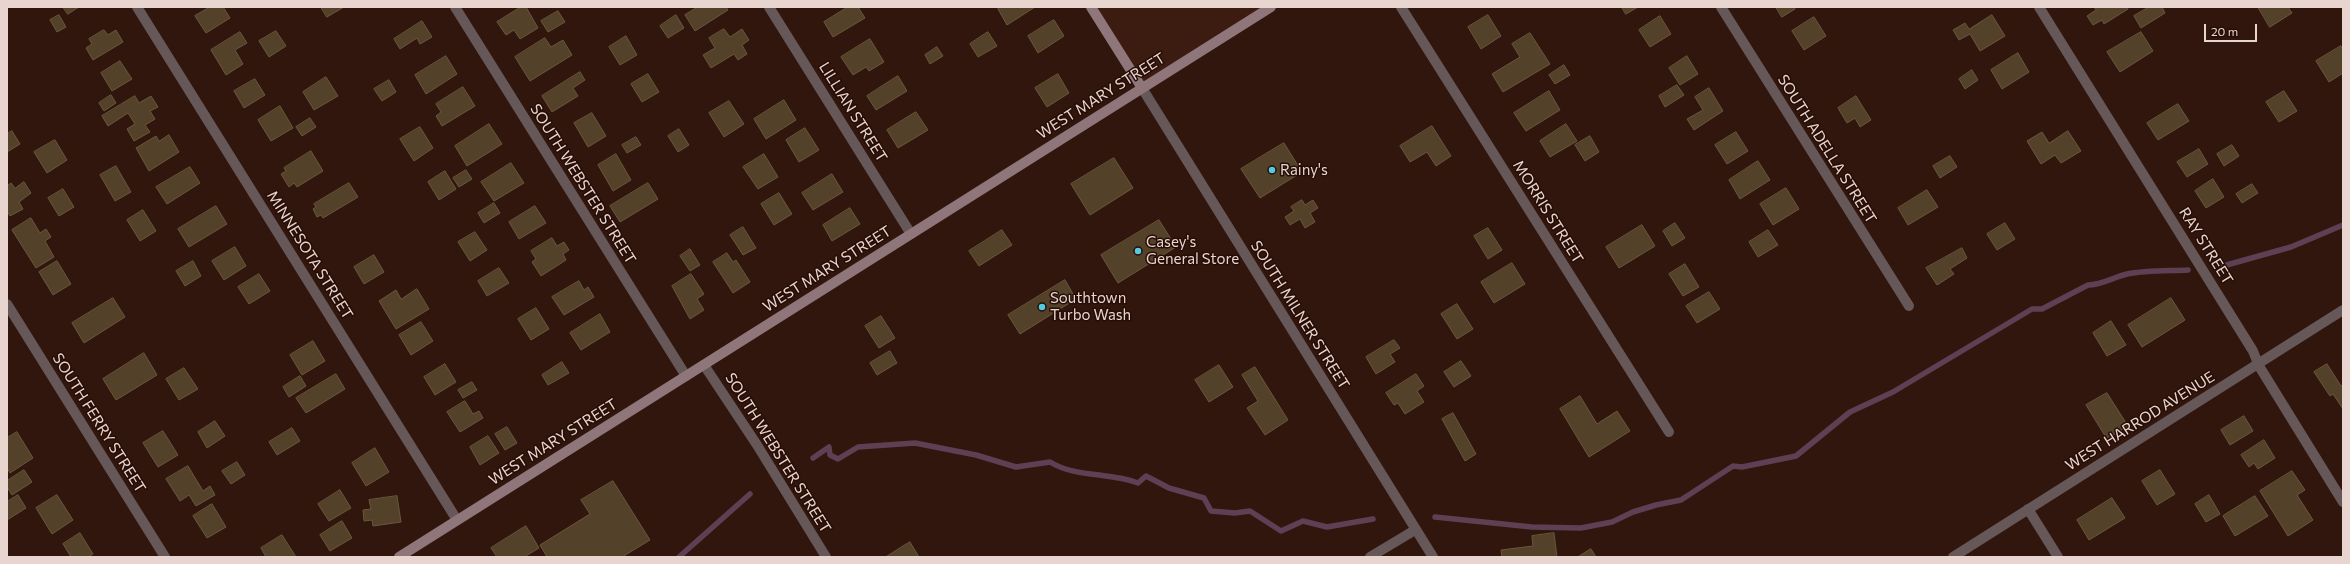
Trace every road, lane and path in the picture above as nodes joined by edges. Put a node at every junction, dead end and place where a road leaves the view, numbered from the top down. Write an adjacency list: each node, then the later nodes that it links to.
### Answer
1 (137, 7): 20 (street, MINNESOTA STREET)
2 (454, 7): 16 (street, SOUTH WEBSTER STREET)
3 (769, 7): 10 (street, LILLIAN STREET)
4 (1091, 7): 9 (main road, SOUTH MILNER STREET)
5 (1271, 7): 9 (main road, WEST MARY STREET)
6 (1401, 7): 17 (street, MORRIS STREET)
7 (1721, 7): 12 (street, SOUTH ADELLA STREET)
8 (2039, 7): 15 (street, RAY STREET)
9 (1142, 88): 10 (main road, WEST MARY STREET); 21 (street, SOUTH MILNER STREET)
10 (911, 234): 14 (main road, WEST MARY STREET)
11 (7, 304): 22 (street, SOUTH FERRY STREET)
12 (1909, 306)
13 (2343, 310): 15 (street, WEST HARROD AVENUE)
14 (704, 365): 16 (main road, WEST MARY STREET); 24 (street, SOUTH WEBSTER STREET)
15 (2259, 366): 18 (street, RAY STREET); 19 (street, WEST HARROD AVENUE)
16 (686, 376): 20 (main road, WEST MARY STREET)
17 (1669, 432)
18 (2343, 502)
19 (2028, 509): 27 (street, WEST HARROD AVENUE); 28 (street)
20 (458, 520): 23 (main road, WEST MARY STREET)
21 (1415, 530): 25 (street); 26 (street, SOUTH MILNER STREET)
22 (165, 557)
23 (399, 557)
24 (826, 557)
25 (1370, 557)
26 (1433, 557)
27 (1953, 557)
28 (2058, 557)

